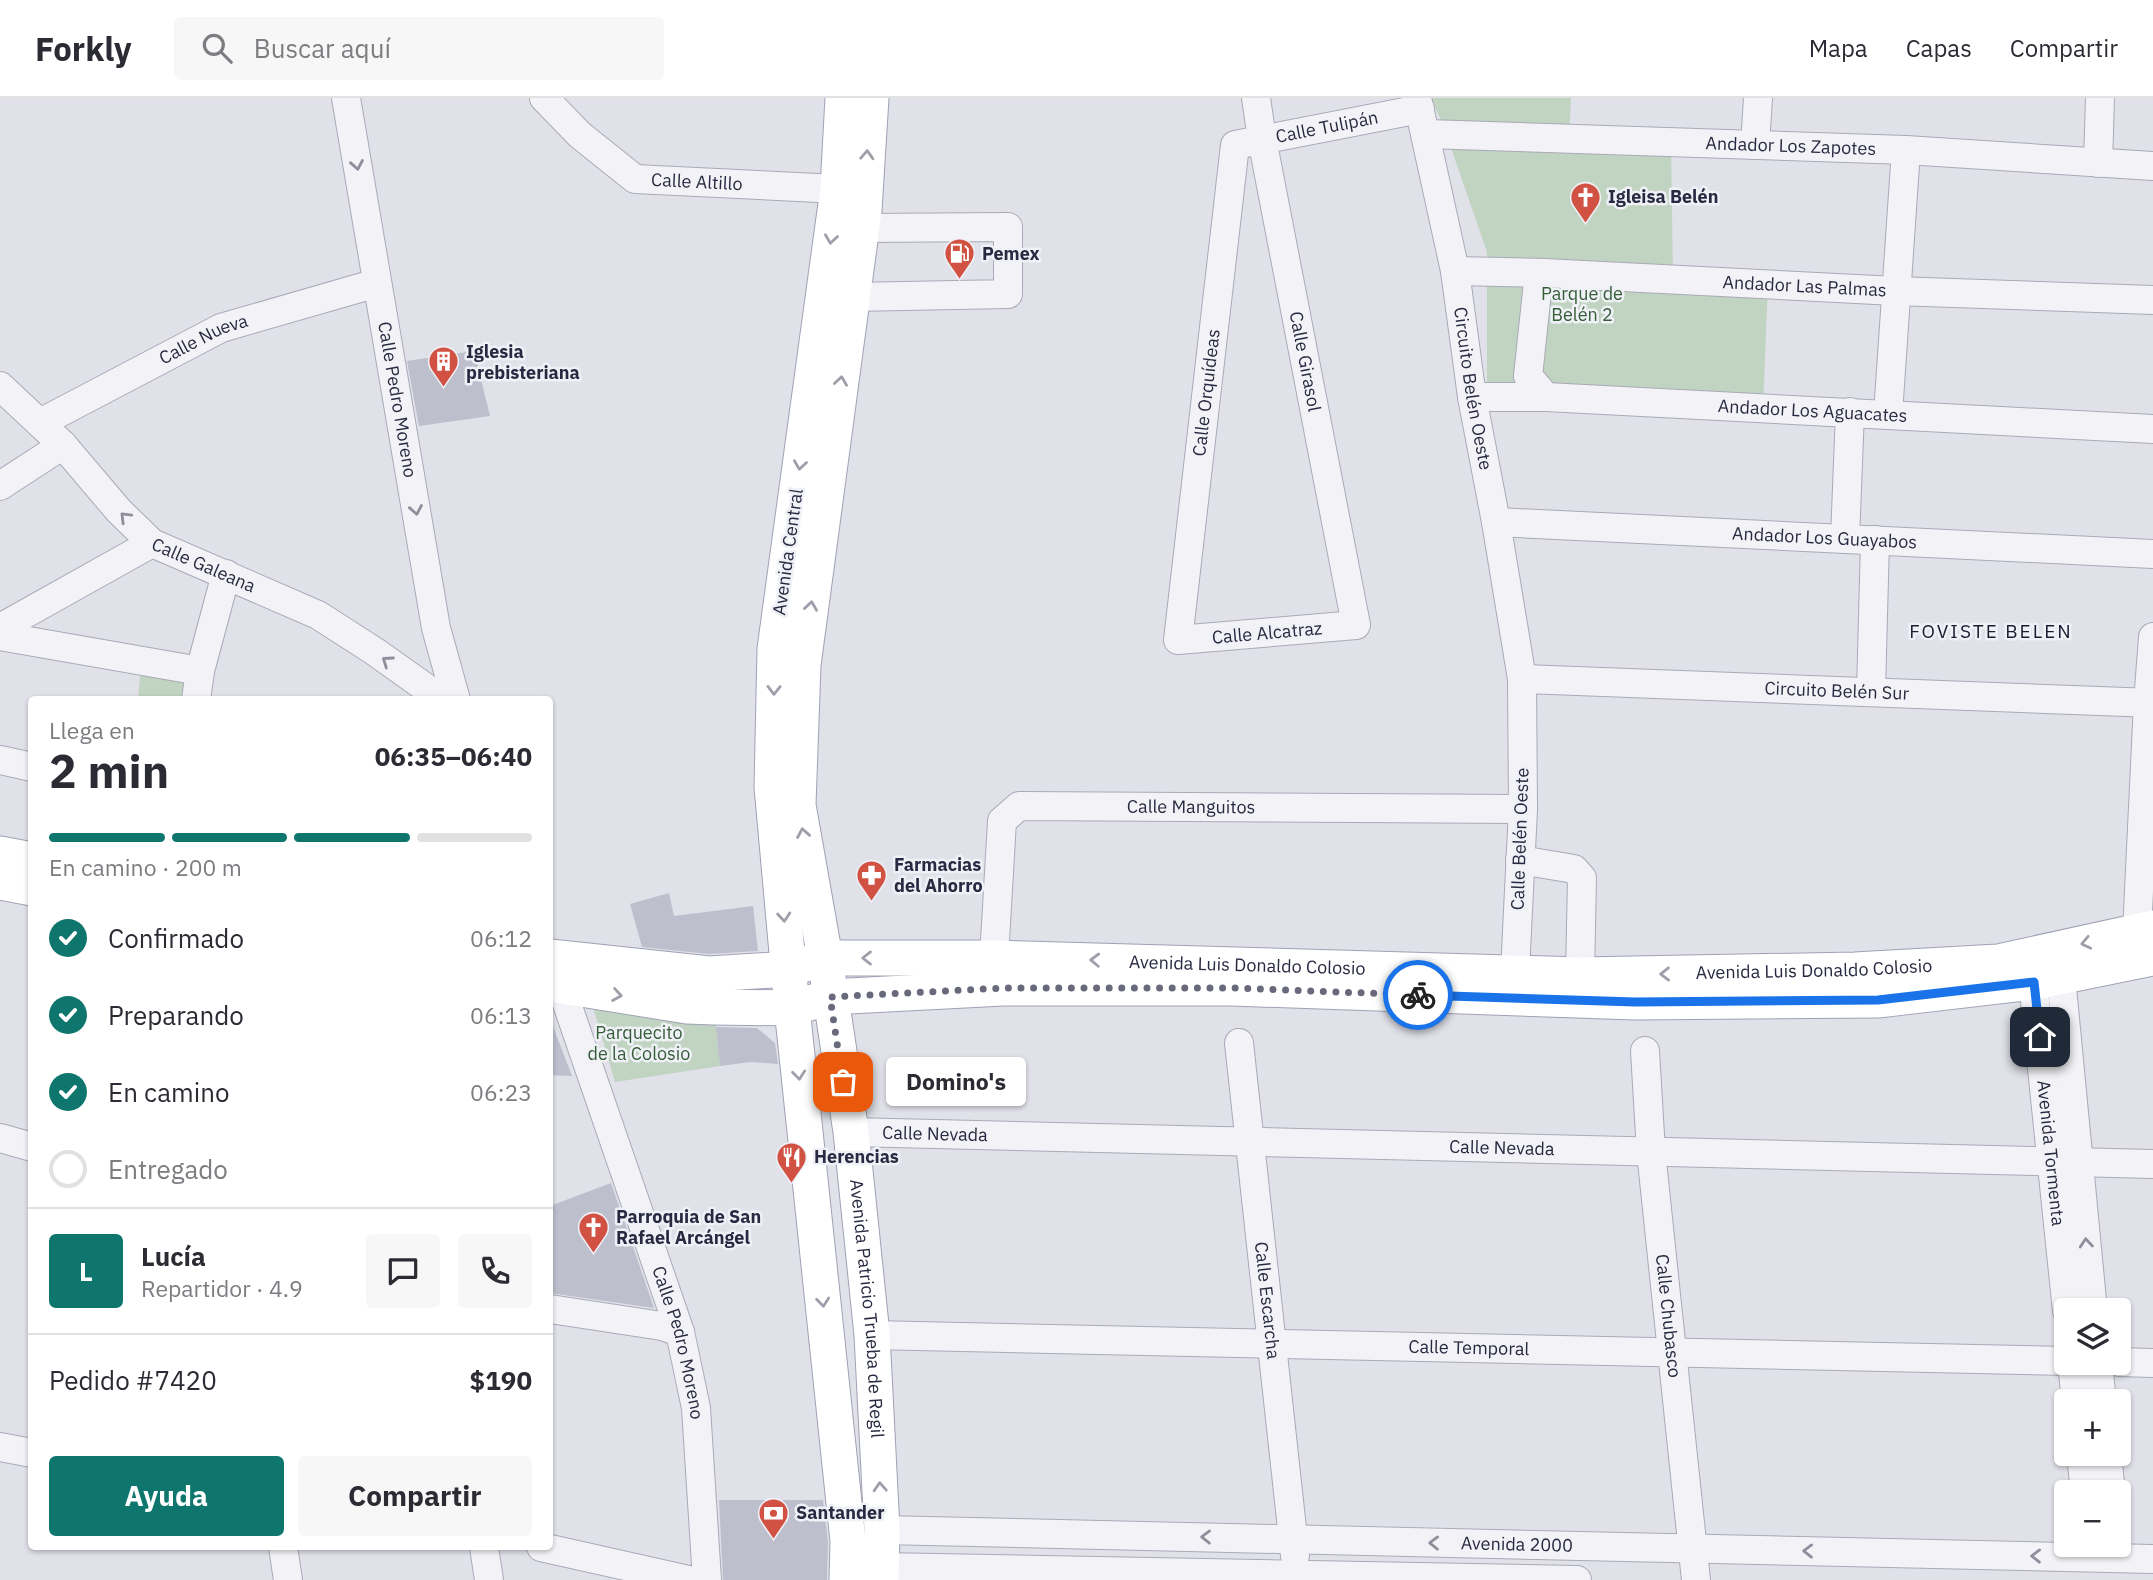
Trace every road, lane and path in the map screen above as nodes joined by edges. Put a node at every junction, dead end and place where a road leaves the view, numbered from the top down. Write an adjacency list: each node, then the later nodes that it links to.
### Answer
1 (346, 98): 19 (street, Calle Pedro Moreno, one-way to 19)
2 (544, 98): 15 (street, Calle Altillo)
3 (843, 98): 15 (main road, Avenida Central)
4 (871, 98): 16 (main road, Avenida Central, one-way to 4)
5 (1256, 98): 9 (street, Calle Girasol)
6 (1758, 98): 11 (street)
7 (2100, 98): 13 (street)
8 (1421, 114): 9 (street, Calle Tulipán); 11 (street, Andador Los Zapotes); 17 (street, Circuito Belén Oeste)
9 (1262, 139): 10 (street, Calle Tulipán); 38 (street, Calle Girasol)
10 (1235, 145): 42 (street, Calle Orquídeas)
11 (1755, 145): 12 (street, Andador Los Zapotes)
12 (1906, 150): 13 (street, Andador Los Zapotes); 20 (street)
13 (2098, 163): 14 (street, Andador Los Zapotes)
14 (2153, 166)
15 (838, 189): 64 (main road, Avenida Central, one-way to 64)
16 (862, 229): 21 (main road, Avenida Central); 21 (street)
17 (1455, 271): 18 (street, Andador Las Palmas); 24 (street, Circuito Belén Oeste)
18 (1539, 273): 20 (street, Andador Las Palmas); 25 (street)
19 (377, 283): 28 (street, Calle Nueva); 48 (street, Calle Pedro Moreno, one-way to 48)
20 (1895, 291): 22 (street, Andador Las Palmas); 27 (street)
21 (852, 297): 60 (main road, Avenida Central, one-way to 21)
22 (2153, 300)
23 (0, 386): 28 (street, Calle Galeana)
24 (1472, 397): 25 (street, Andador Los Aguacates); 32 (street, Circuito Belén Oeste)
25 (1546, 397): 26 (street, Andador Los Aguacates)
26 (1850, 412): 27 (street, Andador Los Aguacates); 33 (street)
27 (1888, 414): 29 (street, Andador Los Aguacates)
28 (40, 423): 30 (street, Calle Galeana)
29 (2153, 429)
30 (63, 445): 31 (street); 35 (street, Calle Galeana, one-way to 30)
31 (0, 486)
32 (1496, 522): 33 (street, Andador Los Guayabos); 44 (street, Circuito Belén Oeste)
33 (1845, 539): 34 (street, Andador Los Guayabos)
34 (1875, 540): 36 (street, Andador Los Guayabos); 45 (street)
35 (152, 544): 37 (street, Calle Galeana); 39 (street)
36 (2153, 554)
37 (226, 574): 43 (street); 47 (street, Calle Galeana, one-way to 37)
38 (1356, 625): 42 (street, Calle Alcatraz)
39 (0, 628)
40 (0, 636): 43 (street)
41 (2153, 637): 49 (street)
42 (1178, 640)
43 (200, 671): 46 (street)
44 (1522, 679): 45 (street, Circuito Belén Sur); 52 (street, Calle Belén Oeste)
45 (1871, 692): 49 (street, Circuito Belén Sur)
46 (197, 696)
47 (437, 696)
48 (455, 696)
49 (2150, 703): 53 (street)
50 (0, 760): 51 (street)
51 (28, 766)
52 (1523, 809): 56 (street, Calle Belén Oeste); 61 (street, Calle Manguitos)
53 (2147, 839): 59 (street)
54 (0, 854): 55 (main road)
55 (28, 859)
56 (1520, 860): 67 (street); 68 (street, Calle Belén Oeste)
57 (0, 882): 58 (main road)
58 (28, 887)
59 (2146, 945): 66 (main road)
60 (825, 958): 61 (main road, Avenida Luis Donaldo Colosio, one-way to 60); 64 (main road, Avenida Luis Donaldo Colosio); 69 (main road, Avenida Central)
61 (994, 958): 68 (main road, Avenida Luis Donaldo Colosio, one-way to 61)
62 (553, 968): 64 (main road, Avenida Luis Donaldo Colosio)
63 (553, 968): 70 (main road, one-way to 70)
64 (789, 969): 70 (main road, Avenida Central)
65 (553, 971): 83 (street, Calle Pedro Moreno)
66 (2042, 971): 67 (main road, Avenida Luis Donaldo Colosio, one-way to 67); 68 (main road); 78 (street, Avenida Tormenta)
67 (1580, 975): 68 (main road, Avenida Luis Donaldo Colosio)
68 (1514, 985): 69 (main road)
69 (830, 997): 70 (main road); 73 (main road, Avenida Patricio Trueba de Regil)
70 (792, 1007): 105 (main road, one-way to 105)
71 (1239, 1044): 75 (street, Calle Escarcha)
72 (1645, 1051): 77 (street, Calle Chubasco)
73 (851, 1132): 75 (street, Calle Nevada); 84 (main road, Avenida Patricio Trueba de Regil)
74 (0, 1138): 76 (street)
75 (1249, 1142): 77 (street, Calle Nevada); 85 (street, Calle Escarcha)
76 (28, 1146)
77 (1651, 1153): 78 (street, Calle Nevada); 86 (street, Calle Chubasco)
78 (2066, 1162): 79 (street, Calle Nevada); 80 (street, Avenida Tormenta); 81 (street, Avenida Tormenta, one-way to 78)
79 (2153, 1164)
80 (2067, 1298)
81 (2091, 1298)
82 (553, 1309): 83 (street)
83 (680, 1332): 104 (street, Calle Pedro Moreno)
84 (872, 1335): 85 (street, Calle Temporal); 92 (main road, Avenida Patricio Trueba de Regil, one-way to 84)
85 (1272, 1343): 86 (street, Calle Temporal); 99 (street, Calle Escarcha)
86 (1672, 1351): 87 (street, Calle Temporal); 93 (street, Calle Chubasco)
87 (2054, 1361)
88 (2131, 1362): 89 (street)
89 (2153, 1363)
90 (0, 1447): 91 (street)
91 (28, 1452)
92 (882, 1530): 99 (street, Avenida 2000, one-way to 92); 100 (main road, Avenida Patricio Trueba de Regil)
93 (1693, 1549): 98 (street, Avenida 2000, one-way to 93); 99 (street, Avenida 2000, one-way to 99); 107 (street, Calle Chubasco)
94 (283, 1550): 101 (street)
95 (484, 1550): 102 (street)
96 (553, 1550): 103 (street)
97 (2153, 1559): 98 (street, Avenida 2000)
98 (2105, 1561)
99 (1296, 1563): 100 (street, Avenida 2000); 106 (street, Avenida 2000)
100 (882, 1573)
101 (288, 1580)
102 (489, 1580)
103 (688, 1580)
104 (707, 1580)
105 (846, 1580)
106 (1577, 1580)
107 (1696, 1580)

